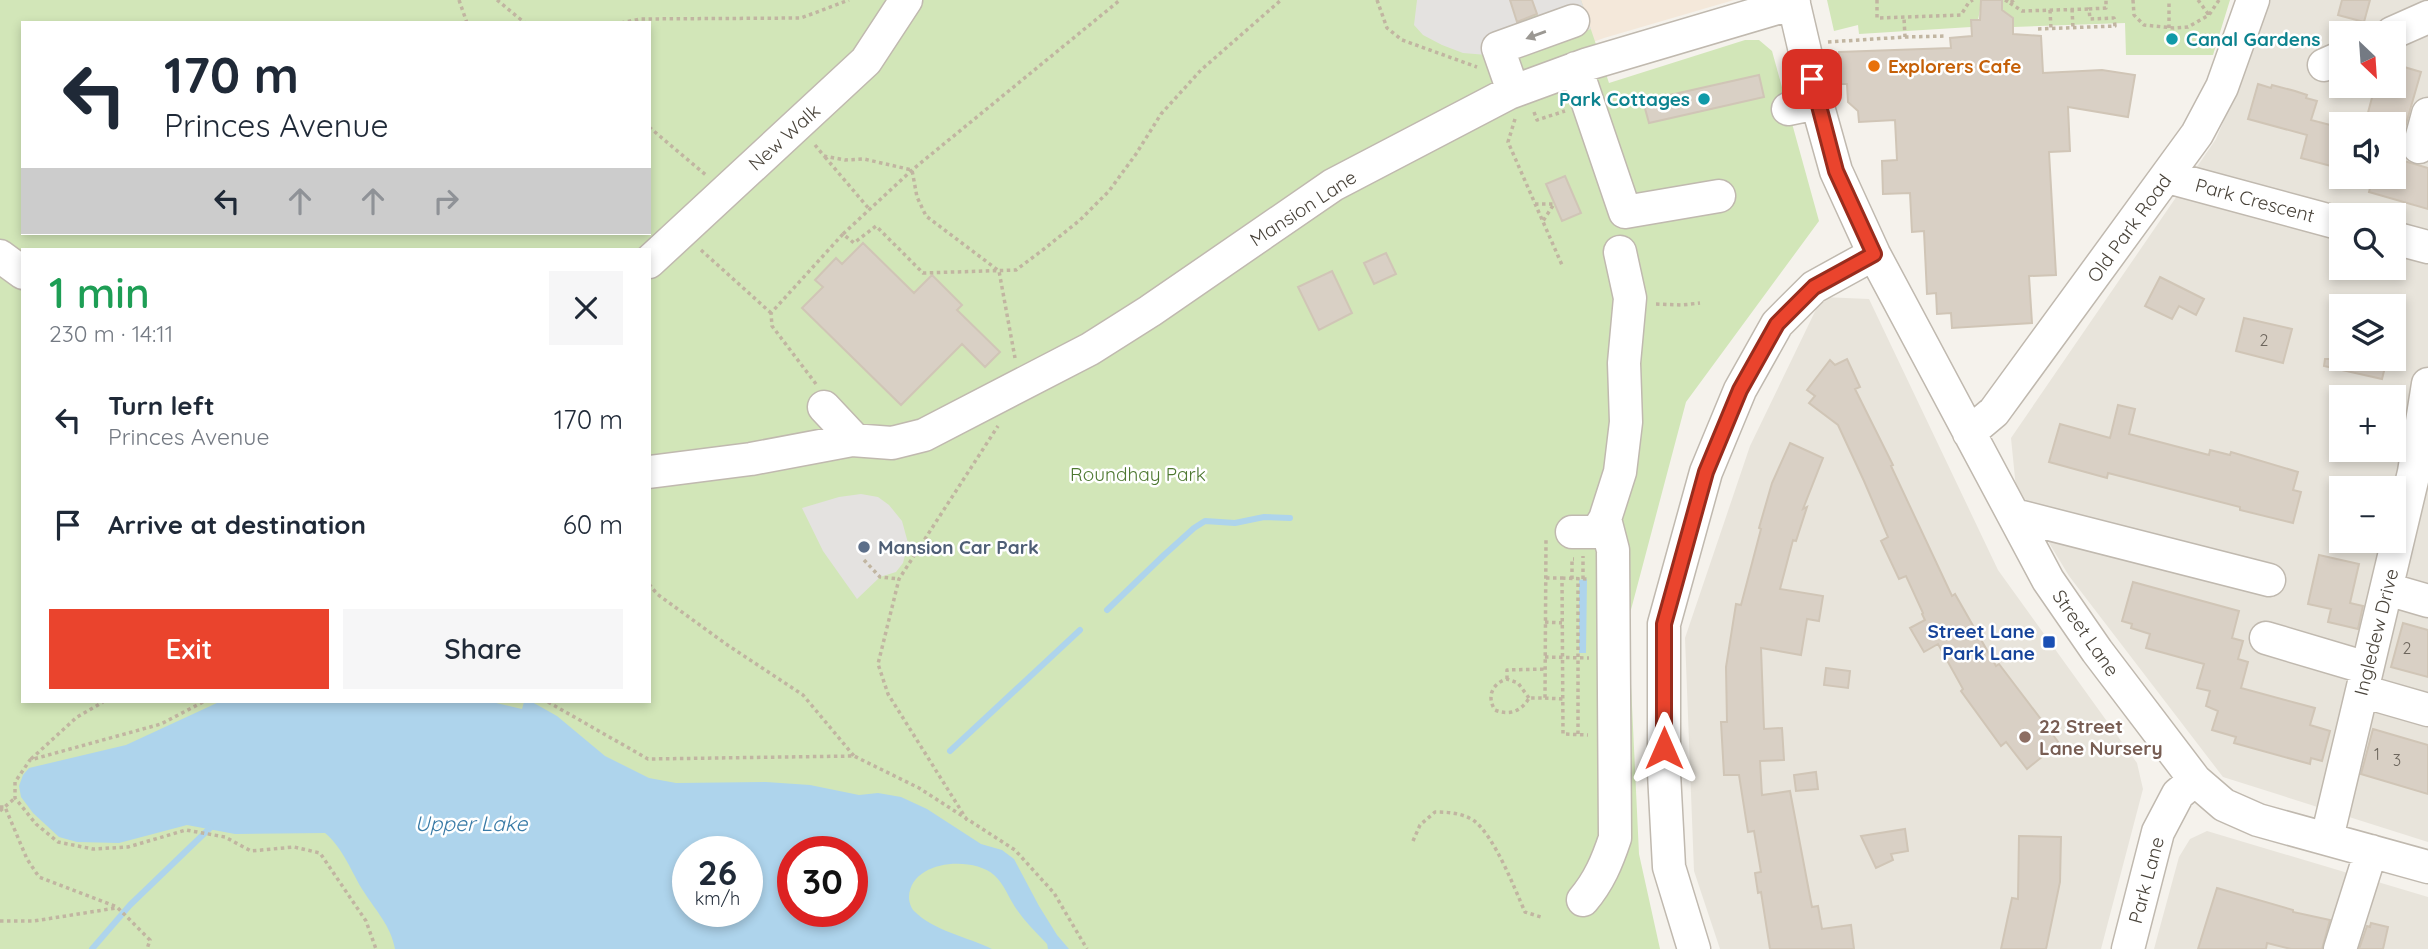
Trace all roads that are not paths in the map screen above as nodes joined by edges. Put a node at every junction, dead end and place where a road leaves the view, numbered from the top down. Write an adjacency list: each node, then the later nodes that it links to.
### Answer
1 (906, 0): 20 (street, New Walk)
2 (2252, 0): 11 (street, Old Park Road)
3 (1794, 1): 7 (street, Mansion Lane); 18 (street, Street Lane)
4 (1570, 10): 7 (street); 8 (street, one-way to 8)
5 (2428, 17): 6 (street)
6 (2406, 27)
7 (1582, 66): 8 (street, Mansion Lane); 13 (street)
8 (1511, 92): 26 (street, Mansion Lane)
9 (2428, 114): 10 (street)
10 (2419, 148)
11 (2168, 177): 14 (street, Park Crescent); 25 (street, Old Park Road)
12 (1719, 196): 13 (street)
13 (1625, 212): 22 (street)
14 (2329, 220)
15 (2406, 241): 16 (street)
16 (2428, 247)
17 (1620, 252): 22 (street)
18 (1874, 254): 25 (street, Street Lane); 43 (street)
19 (0, 256): 21 (street)
20 (651, 259)
21 (21, 272)
22 (1630, 298): 30 (street)
23 (2428, 384): 28 (street, Ingledew Drive)
24 (824, 407): 26 (street)
25 (1969, 433): 29 (street, Street Lane)
26 (844, 442): 27 (street, Mansion Lane)
27 (651, 472)
28 (2421, 474): 33 (street, Ingledew Drive)
29 (2014, 516): 32 (street); 38 (street, Street Lane)
30 (1605, 519): 31 (street); 42 (street)
31 (1572, 545)
32 (2269, 580)
33 (2387, 589): 34 (street); 36 (street, Ingledew Drive)
34 (2428, 601)
35 (2266, 638): 36 (street)
36 (2364, 680): 37 (street); 39 (street, Ingledew Drive)
37 (2428, 710)
38 (2195, 780): 39 (street, Street Lane); 44 (street, Park Lane)
39 (2327, 838): 40 (street, Street Lane)
40 (2371, 851): 41 (street, Street Lane); 45 (street)
41 (2428, 867)
42 (1583, 901)
43 (1694, 949)
44 (2128, 949)
45 (2340, 949)

